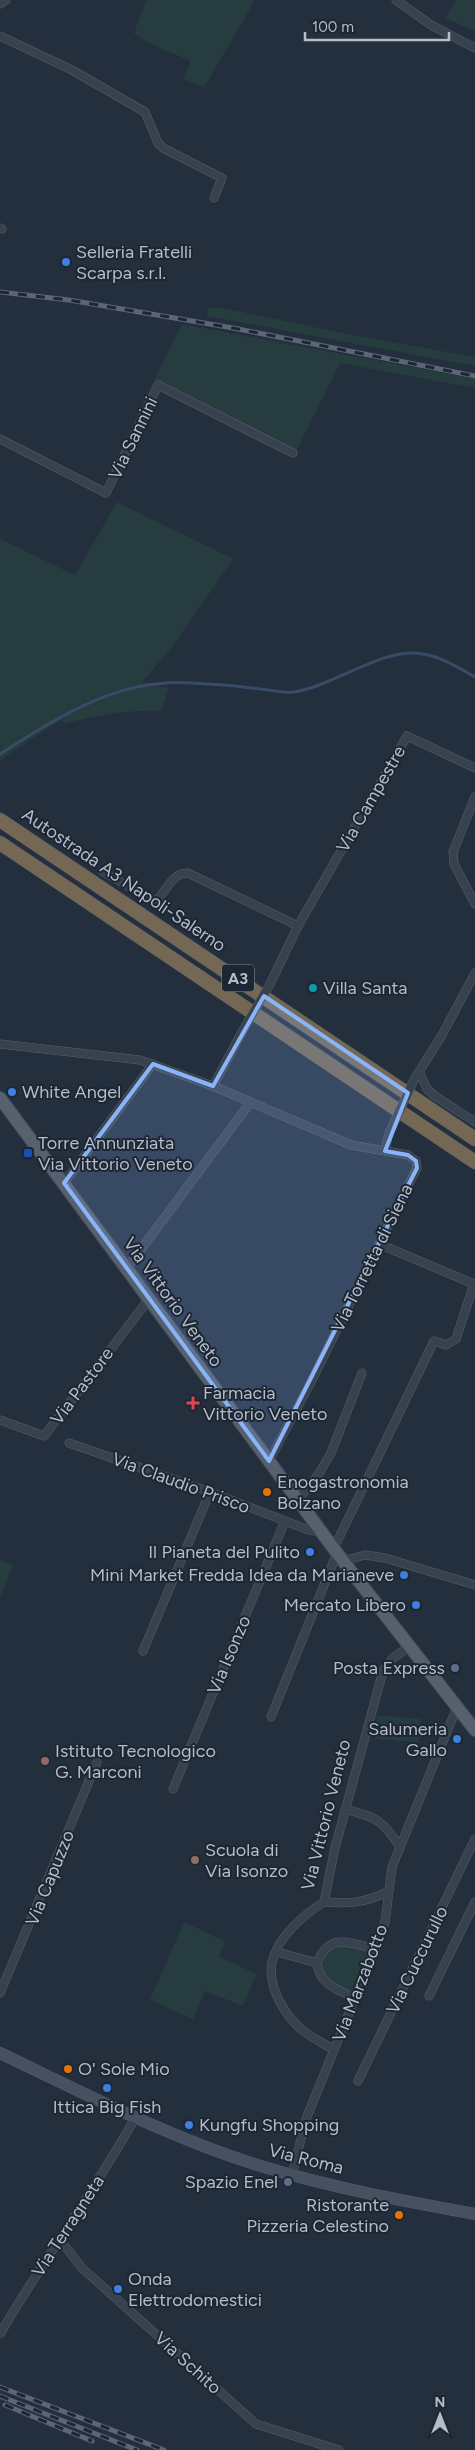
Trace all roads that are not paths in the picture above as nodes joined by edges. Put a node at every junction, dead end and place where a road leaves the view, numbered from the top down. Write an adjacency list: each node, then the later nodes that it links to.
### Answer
1 (6, 0): 3 (street)
2 (396, 0): 6 (street)
3 (0, 4)
4 (0, 36): 8 (street)
5 (475, 41): 6 (street)
6 (459, 42): 7 (street)
7 (475, 48)
8 (214, 198)
9 (0, 439): 10 (street, Via Sannini)
10 (293, 453)
11 (475, 768): 17 (street, Via Campestre)
12 (475, 797): 16 (street)
13 (0, 820): 26 (highway, Autostrada A3 Napoli-Salerno / A3)
14 (0, 843): 28 (highway, Autostrada A3 Napoli-Salerno / A3)
15 (102, 871): 17 (street)
16 (475, 904)
17 (298, 926): 22 (street, Via Campestre, bridge)
18 (475, 973): 21 (street)
19 (0, 1044): 20 (street)
20 (153, 1064): 22 (street); 29 (street)
21 (417, 1075): 25 (street); 27 (street, bridge)
22 (213, 1086): 24 (street)
23 (0, 1098): 29 (main road, Via Vittorio Veneto)
24 (250, 1103): 27 (street); 31 (street)
25 (475, 1122)
26 (475, 1138)
27 (385, 1150): 30 (street, Via Torretta di Siena)
28 (475, 1162)
29 (64, 1183): 31 (main road, Via Vittorio Veneto)
30 (379, 1244): 36 (street, Via Torretta di Siena); 41 (street)
31 (127, 1268): 32 (main road, Via Vittorio Veneto)
32 (149, 1299): 34 (street, Via Pastore); 36 (main road, Via Vittorio Veneto)
33 (362, 1373): 38 (street)
34 (0, 1420)
35 (69, 1443): 37 (street, Via Claudio Prisco)
36 (269, 1461): 38 (main road, Via Vittorio Veneto)
37 (210, 1492): 39 (street, Via Claudio Prisco); 44 (street)
38 (298, 1500): 40 (main road, Via Vittorio Veneto)
39 (285, 1521): 40 (street, Via Claudio Prisco); 49 (street, Via Isonzo)
40 (322, 1532): 41 (main road, Via Vittorio Veneto)
41 (338, 1554): 42 (street); 43 (main road, Via Vittorio Veneto); 46 (street)
42 (475, 1585)
43 (409, 1646): 45 (main road, Via Vittorio Veneto); 50 (street, Via Vittorio Veneto)
44 (143, 1651)
45 (457, 1707): 47 (main road, Via Vittorio Veneto); 52 (street, Via Marzabotto)
46 (270, 1717)
47 (475, 1730)
48 (97, 1762): 59 (street, Via Capuzzo)
49 (173, 1789)
50 (345, 1809): 52 (street); 54 (street, Via Vittorio Veneto)
51 (475, 1839): 64 (street, Via Cuccurullo)
52 (400, 1847): 53 (street, Via Marzabotto)
53 (387, 1892): 54 (street); 56 (street, Via Marzabotto)
54 (324, 1902): 57 (street, Via Vittorio Veneto)
55 (475, 1902): 60 (street)
56 (375, 1949): 58 (street); 61 (street, Via Marzabotto)
57 (277, 1952): 58 (street); 62 (street, Via Vittorio Veneto)
58 (317, 1963): 61 (street)
59 (0, 1994)
60 (429, 1996)
61 (355, 1998): 62 (street, Via Marzabotto)
62 (334, 2050): 66 (street, Via Marzabotto)
63 (0, 2053): 65 (street, Via Roma)
64 (358, 2081)
65 (135, 2118): 66 (street, Via Roma); 68 (street, Via Terragneta)
66 (292, 2176): 67 (street, Via Roma)
67 (475, 2214)
68 (60, 2240): 69 (street, Via Terragneta); 70 (street, Via Schito)
69 (0, 2334)
70 (339, 2450)

